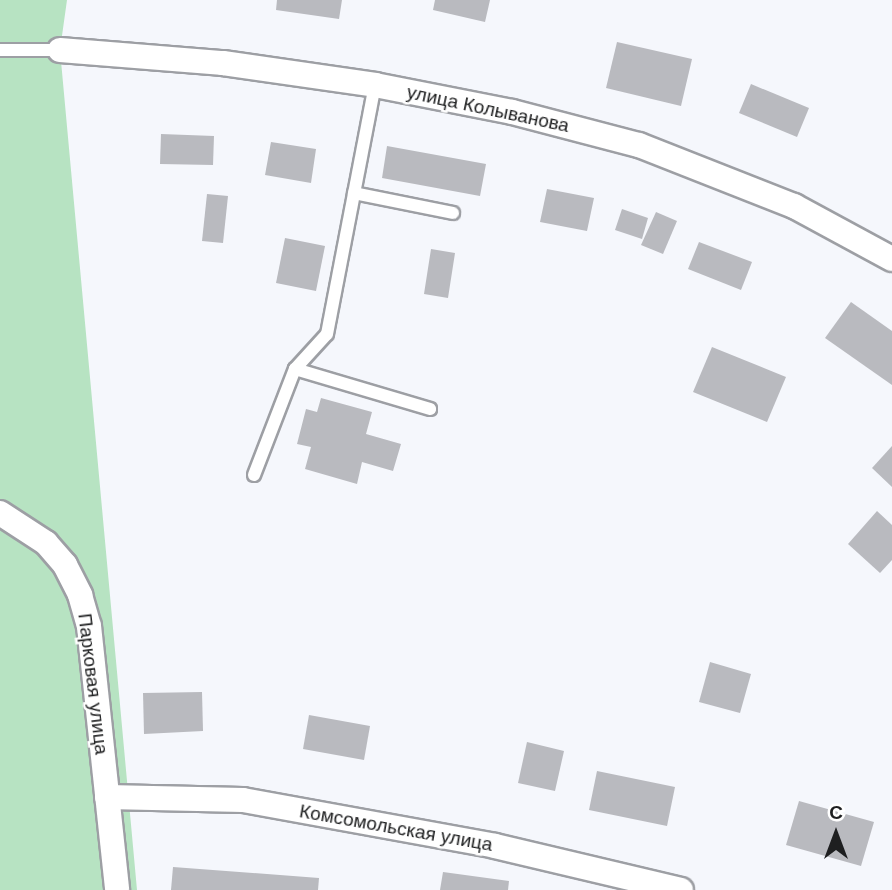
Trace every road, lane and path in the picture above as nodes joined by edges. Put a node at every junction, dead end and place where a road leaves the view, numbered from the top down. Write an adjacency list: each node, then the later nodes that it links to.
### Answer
1 (0, 50): 2 (lane)
2 (60, 50): 3 (street, улица Колыванова)
3 (374, 85): 4 (lane); 6 (street, улица Колыванова)
4 (354, 193): 5 (lane); 7 (lane)
5 (453, 214)
6 (892, 259)
7 (295, 369): 8 (lane); 9 (lane)
8 (430, 409)
9 (254, 475)
10 (0, 513): 11 (street, Парковая улица)
11 (107, 797): 12 (street, Парковая улица); 13 (street, Комсомольская улица)
12 (117, 890)
13 (681, 890)

